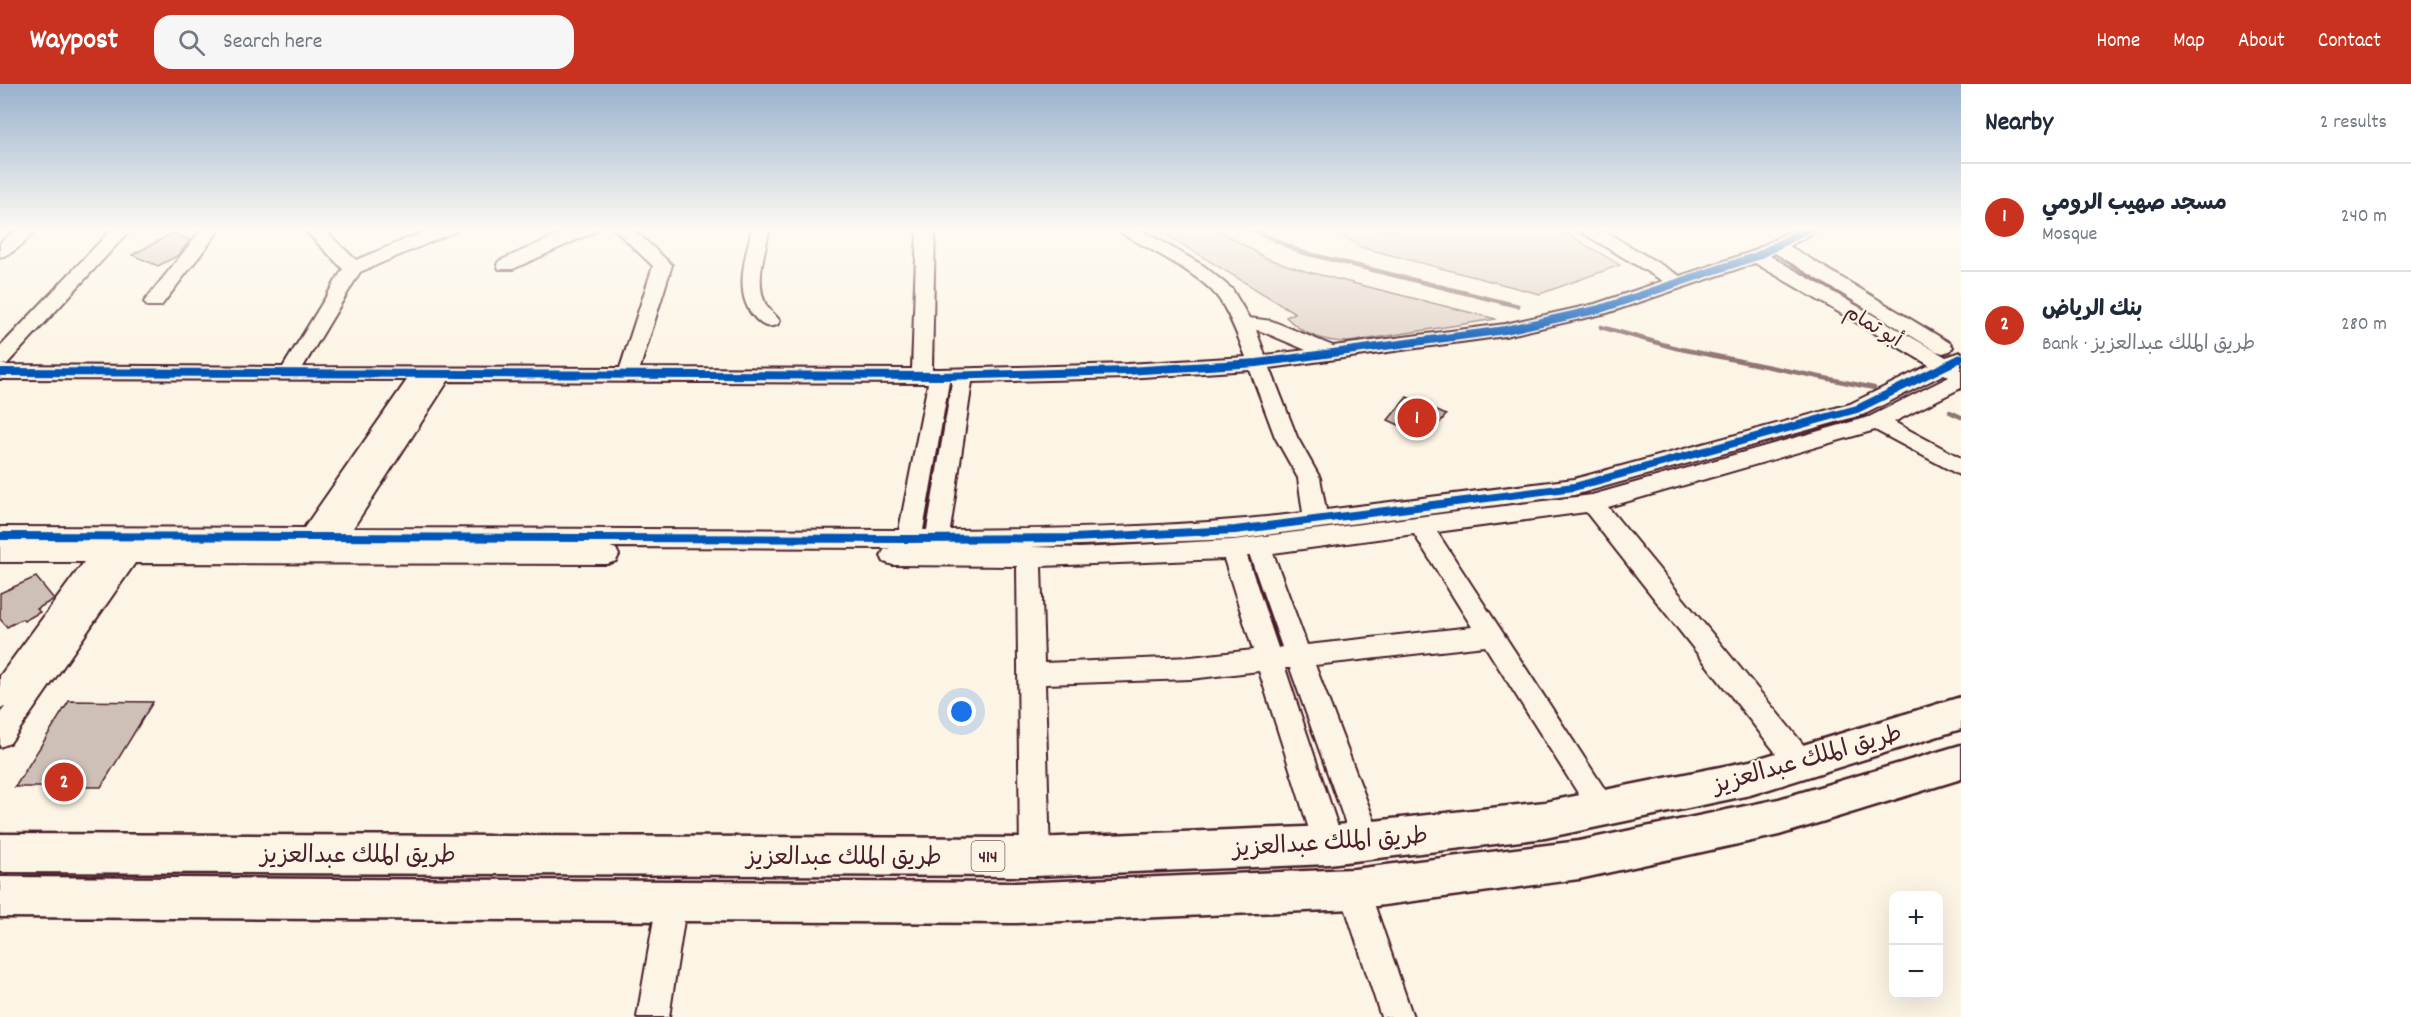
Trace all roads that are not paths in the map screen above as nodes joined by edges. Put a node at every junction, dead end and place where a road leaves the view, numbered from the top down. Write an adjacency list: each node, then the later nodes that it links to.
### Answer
1 (82, 272): 17 (street)
2 (178, 272): 13 (street)
3 (351, 272): 21 (street)
4 (661, 272): 23 (street)
5 (753, 272): 14 (street)
6 (927, 272): 24 (street)
7 (1199, 272): 15 (street)
8 (1660, 272): 12 (street)
9 (1712, 272): 12 (street)
10 (1785, 272): 19 (street, أبو تمام)
11 (1814, 272): 19 (street, أبو تمام)
12 (1679, 283): 16 (street)
13 (154, 302)
14 (770, 321)
15 (1243, 323): 16 (street); 18 (street)
16 (1331, 353): 18 (street)
17 (0, 359)
18 (1257, 363): 25 (street); 29 (street)
19 (1958, 367): 26 (street); 29 (street)
20 (0, 372): 21 (street)
21 (289, 373): 22 (street)
22 (432, 374): 23 (street); 32 (street); 35 (street)
23 (628, 375): 24 (street)
24 (931, 376): 25 (street); 33 (street)
25 (963, 376): 34 (street)
26 (1877, 422): 27 (street); 28 (street)
27 (1961, 468)
28 (1592, 503): 30 (street); 48 (street)
29 (1316, 520): 34 (street)
30 (1421, 526): 37 (street); 40 (street)
31 (0, 536): 36 (street)
32 (335, 537): 33 (street); 35 (street)
33 (909, 539): 34 (street)
34 (938, 539)
35 (311, 545): 36 (street); 39 (street)
36 (119, 548): 38 (street); 44 (street); 46 (street)
37 (1245, 548): 39 (street); 41 (street); 42 (street)
38 (0, 553)
39 (1029, 556): 43 (street)
40 (1491, 635): 41 (street); 49 (street)
41 (1298, 656): 42 (street); 50 (street)
42 (1269, 660): 43 (street); 50 (street)
43 (1032, 674): 52 (street)
44 (0, 697)
45 (1961, 713): 48 (highway, طريق الملك عبدالعزيز / 414)
46 (0, 735)
47 (1961, 762): 53 (highway)
48 (1801, 763): 49 (highway, طريق الملك عبدالعزيز / 414)
49 (1603, 808): 50 (highway, طريق الملك عبدالعزيز / 414)
50 (1348, 843): 52 (highway, طريق الملك عبدالعزيز / 414)
51 (0, 853): 52 (highway, طريق الملك عبدالعزيز / 414)
52 (1035, 856)
53 (1354, 889): 55 (highway); 57 (street)
54 (0, 897): 55 (highway)
55 (672, 901): 56 (street)
56 (653, 1017)
57 (1397, 1017)

